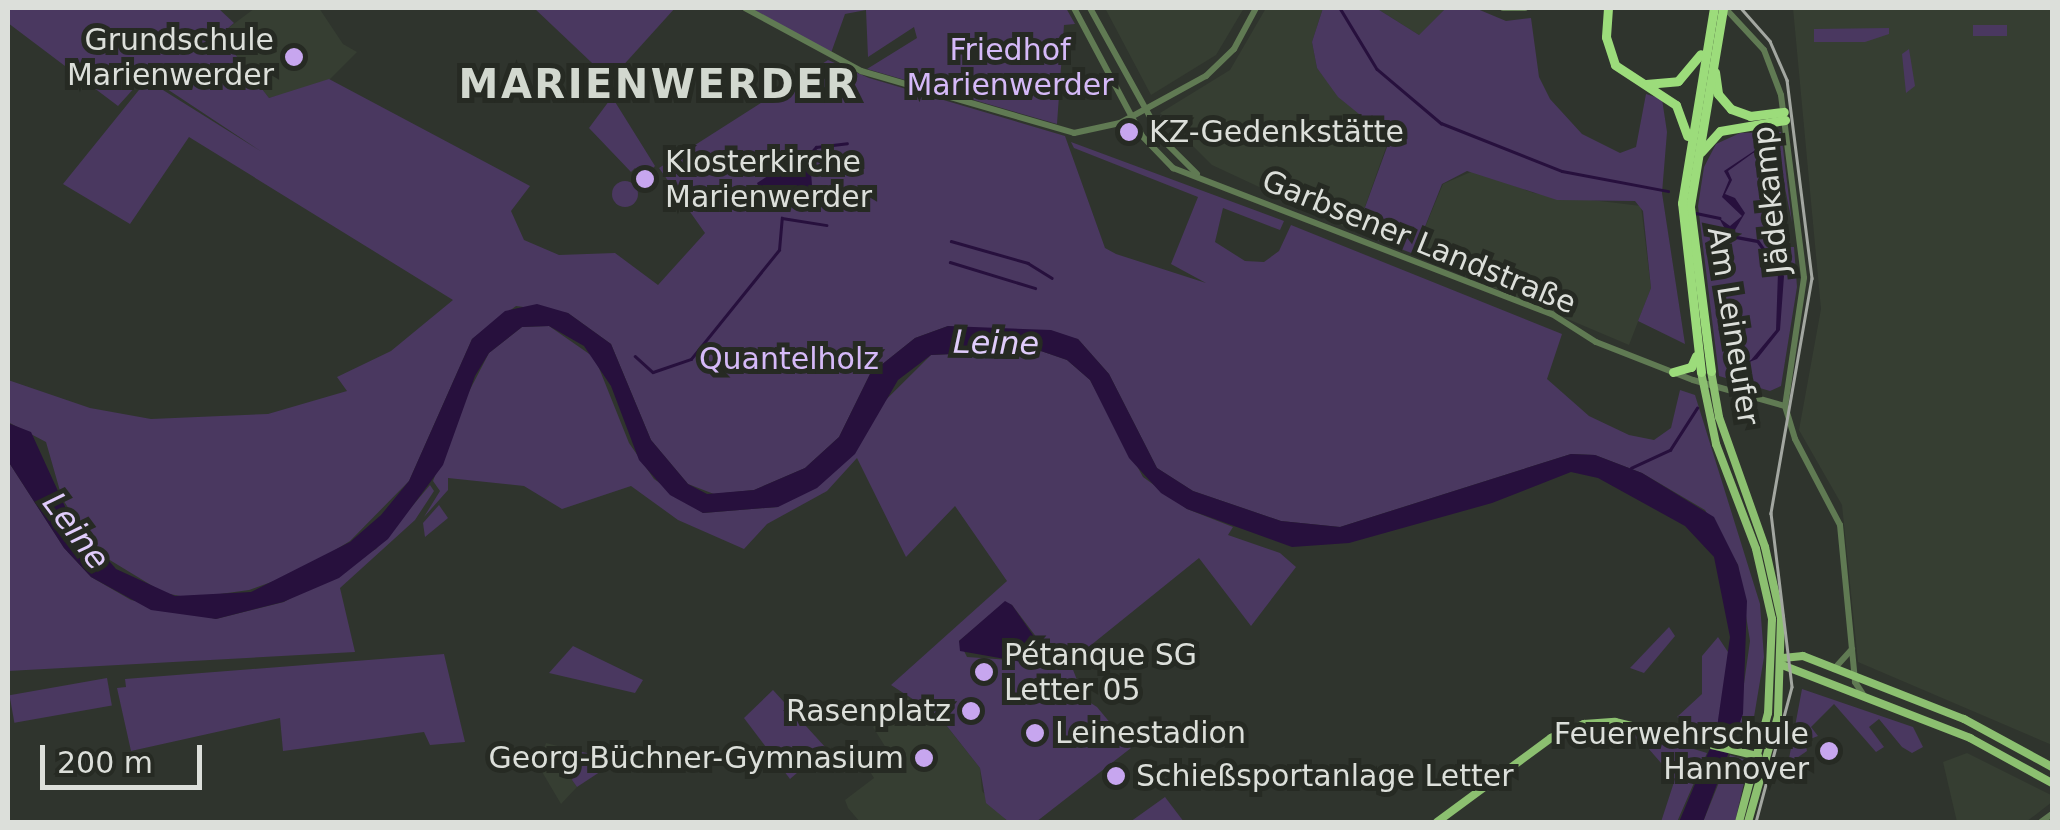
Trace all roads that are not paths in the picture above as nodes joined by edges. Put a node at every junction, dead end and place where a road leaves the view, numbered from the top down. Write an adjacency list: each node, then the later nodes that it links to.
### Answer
1 (745, 8): 13 (street)
2 (1074, 8): 13 (street, Garbsener Landstraße)
3 (1090, 8): 11 (street, Garbsener Landstraße)
4 (1256, 8): 11 (street)
5 (1503, 8): 6 (street)
6 (1525, 8)
7 (1608, 8): 10 (highway)
8 (1719, 13): 9 (highway, Am Leineufer); 12 (street, Jädekamp); 12 (highway); 15 (highway, Am Leineufer)
9 (1709, 37): 10 (highway); 14 (highway, Am Leineufer)
10 (1664, 90): 14 (highway)
11 (1146, 110): 13 (street); 16 (street, Garbsener Landstraße)
12 (1785, 116): 15 (highway); 20 (street, Jädekamp)
13 (1132, 117): 16 (street, Garbsener Landstraße)
14 (1688, 151): 17 (highway, Am Leineufer)
15 (1695, 163): 19 (highway, Am Leineufer)
16 (1220, 186): 18 (street, Garbsener Landstraße)
17 (1698, 348): 18 (highway); 19 (highway, Am Leineufer)
18 (1673, 372): 19 (street, Garbsener Landstraße)
19 (1707, 378): 20 (street); 21 (main road, Am Leineufer); 24 (main road, Am Leineufer)
20 (1785, 406): 22 (street, Jädekamp)
21 (1782, 637): 23 (main road); 25 (main road, Am Leineufer)
22 (1852, 648): 26 (street); 28 (street, Jädekamp)
23 (1800, 655): 25 (main road); 26 (main road)
24 (1774, 661): 25 (main road); 31 (main road, Am Leineufer)
25 (1784, 662): 27 (main road); 29 (main road, Am Leineufer)
26 (1834, 668): 28 (main road)
27 (1801, 674): 29 (main road); 30 (main road)
28 (1855, 677): 30 (street, Jädekamp); 32 (main road)
29 (1782, 687): 31 (main road, Am Leineufer)
30 (1865, 697): 33 (main road)
31 (1762, 758): 35 (main road); 36 (main road, Am Leineufer); 37 (main road, Am Leineufer)
32 (2052, 764)
33 (2052, 783)
34 (2052, 814): 38 (street)
35 (1437, 822)
36 (1739, 822)
37 (1748, 822)
38 (2041, 822)

